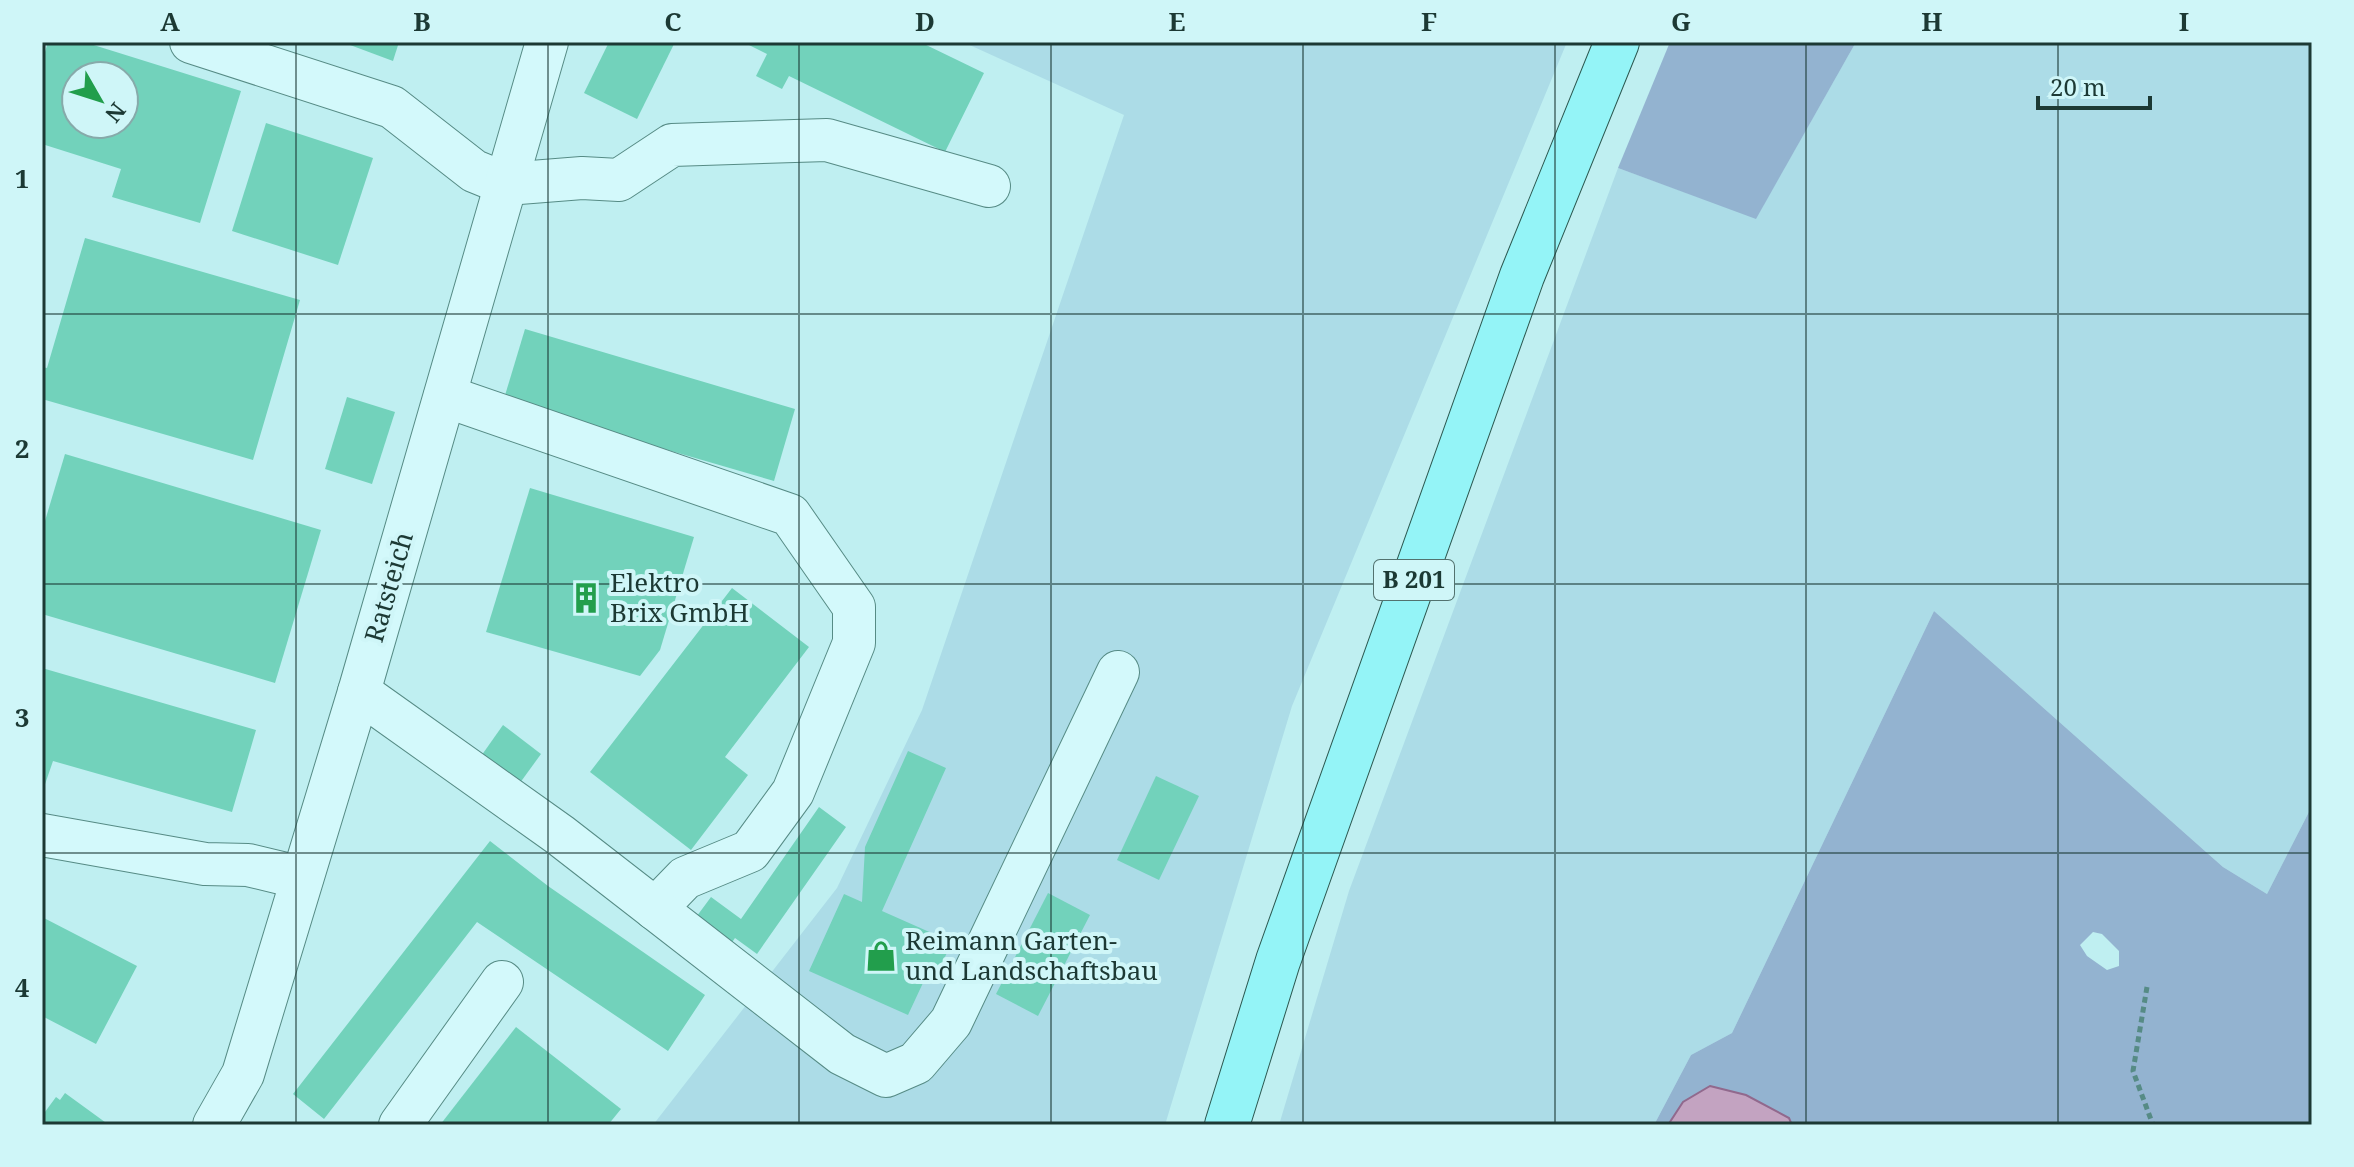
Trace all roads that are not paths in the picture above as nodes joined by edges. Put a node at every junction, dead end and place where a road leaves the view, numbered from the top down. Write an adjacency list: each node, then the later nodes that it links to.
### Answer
1 (191, 42): 4 (street)
2 (547, 42): 4 (street, Ratsteich)
3 (1617, 42): 15 (main road, B 201)
4 (506, 184): 5 (street); 6 (street, Ratsteich)
5 (989, 186)
6 (445, 396): 8 (street, Ratsteich); 11 (street)
7 (1118, 672): 11 (street)
8 (359, 692): 10 (street, Ratsteich); 11 (street)
9 (42, 835): 10 (street)
10 (302, 878): 13 (street, Ratsteich)
11 (655, 909)
12 (502, 982): 14 (street)
13 (214, 1125)
14 (400, 1125)
15 (1227, 1125)

